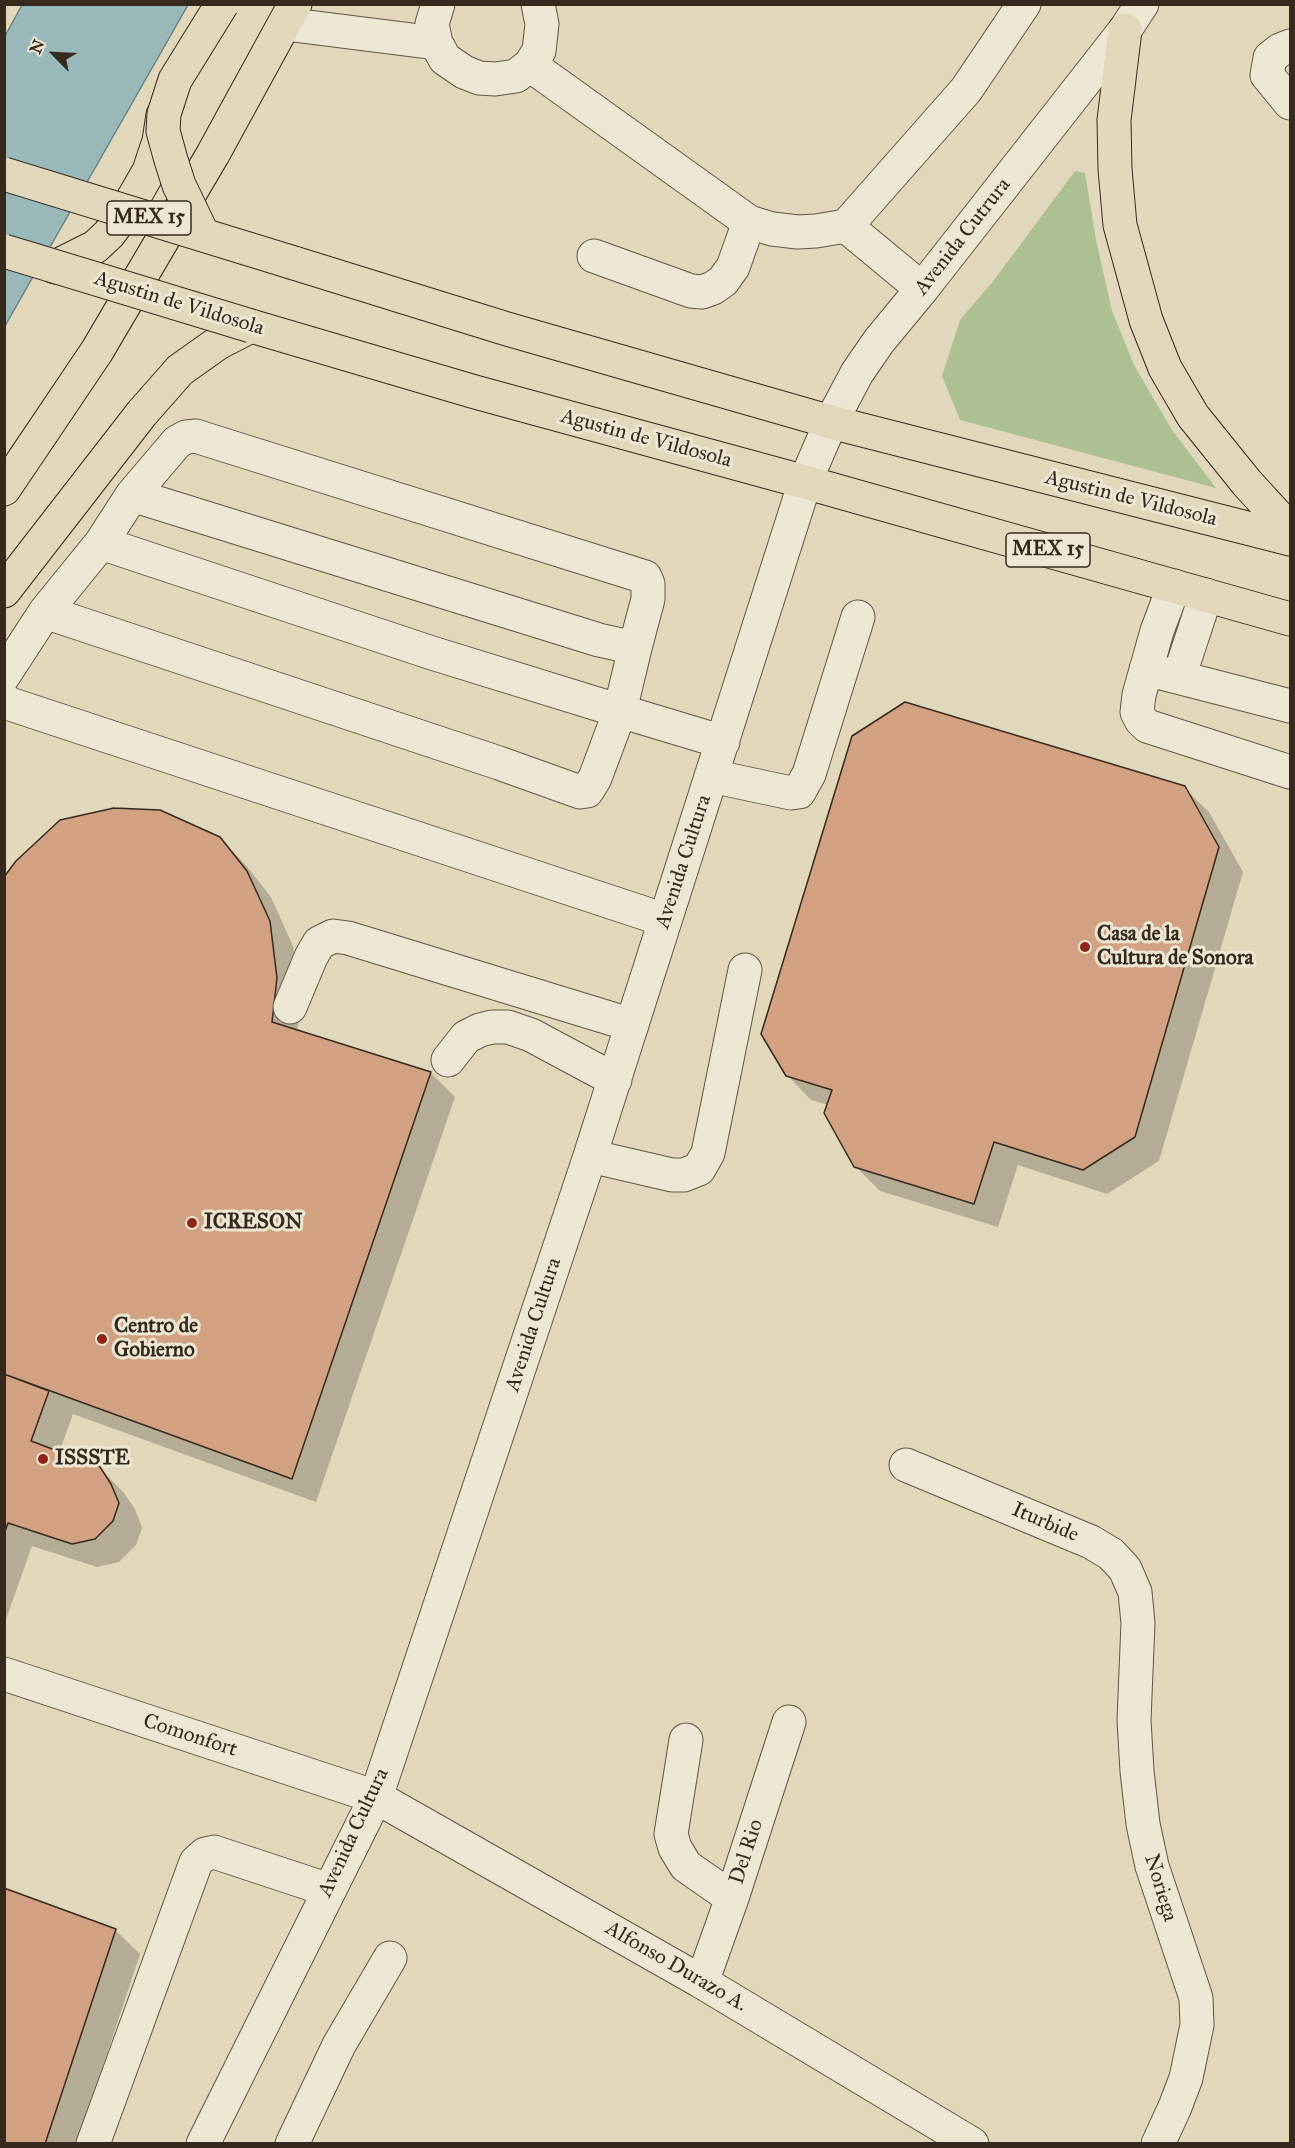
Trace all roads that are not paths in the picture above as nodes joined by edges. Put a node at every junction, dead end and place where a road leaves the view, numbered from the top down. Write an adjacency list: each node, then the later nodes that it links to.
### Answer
1 (222, 4): 11 (main road, bridge)
2 (438, 4): 7 (street)
3 (538, 4): 9 (street)
4 (1024, 4): 15 (street)
5 (290, 14): 7 (street); 24 (main road)
6 (1133, 17): 20 (street, Avenida Cutrura); 26 (main road)
7 (436, 43): 9 (street)
8 (1290, 46): 10 (street)
9 (530, 65): 14 (street)
10 (1290, 103)
11 (164, 114): 13 (main road, bridge); 16 (main road, bridge)
12 (4, 174): 13 (main road, Agustin de Vildosola / MEX 15, bridge)
13 (126, 211): 16 (main road, Agustin de Vildosola / MEX 15, bridge); 19 (main road)
14 (749, 222): 15 (street); 18 (street)
15 (846, 226): 20 (street)
16 (203, 235): 22 (main road, Agustin de Vildosola / MEX 15, bridge)
17 (4, 251): 19 (main road, Agustin de Vildosola / MEX 15, bridge)
18 (594, 255)
19 (55, 267): 21 (main road, Agustin de Vildosola / MEX 15, bridge)
20 (922, 289): 22 (street, Avenida Cutrura)
21 (251, 326): 23 (main road, Agustin de Vildosola / MEX 15); 30 (main road)
22 (831, 422): 23 (street, Avenida Cutrura); 27 (main road, Agustin de Vildosola / MEX 15)
23 (806, 482): 29 (main road, Agustin de Vildosola / MEX 15); 42 (street, Avenida Cultura)
24 (4, 489)
25 (132, 495): 28 (street); 35 (street); 35 (street)
26 (1290, 530)
27 (1290, 539)
28 (100, 543): 32 (street); 41 (street)
29 (1174, 586): 31 (main road, Agustin de Vildosola / MEX 15); 36 (street)
30 (4, 591)
31 (1206, 595): 34 (main road, Agustin de Vildosola / MEX 15); 38 (street)
32 (45, 612): 37 (street); 41 (street)
33 (858, 617): 44 (street)
34 (1290, 619)
35 (635, 648): 41 (street)
36 (1146, 669): 38 (street); 43 (street)
37 (4, 675)
38 (1179, 677): 40 (street)
39 (4, 699): 45 (street)
40 (1290, 706)
41 (620, 711): 42 (street)
42 (723, 742): 44 (street, Avenida Cultura)
43 (1290, 772)
44 (711, 776): 45 (street, Avenida Cultura)
45 (665, 920): 48 (street, Avenida Cultura)
46 (745, 970): 51 (street)
47 (290, 1007): 48 (street)
48 (632, 1025): 50 (street, Avenida Cultura)
49 (448, 1059): 50 (street)
50 (615, 1080): 51 (street, Avenida Cultura)
51 (590, 1156): 57 (street, Avenida Cultura)
52 (906, 1465): 53 (street, Iturbide)
53 (1138, 1623): 66 (street, Noriega)
54 (4, 1674): 57 (street, Comonfort)
55 (789, 1722): 59 (street, Del Rio)
56 (687, 1740): 59 (street)
57 (376, 1797): 58 (street, Avenida Cultura); 61 (street, Alfonso Durazo A.)
58 (329, 1890): 62 (street); 63 (street, Avenida Cultura)
59 (732, 1898): 61 (street, Del Rio)
60 (390, 1958): 64 (street)
61 (702, 1982): 65 (street, Alfonso Durazo A.)
62 (93, 2144)
63 (203, 2144)
64 (292, 2144)
65 (972, 2144)
66 (1158, 2144)

